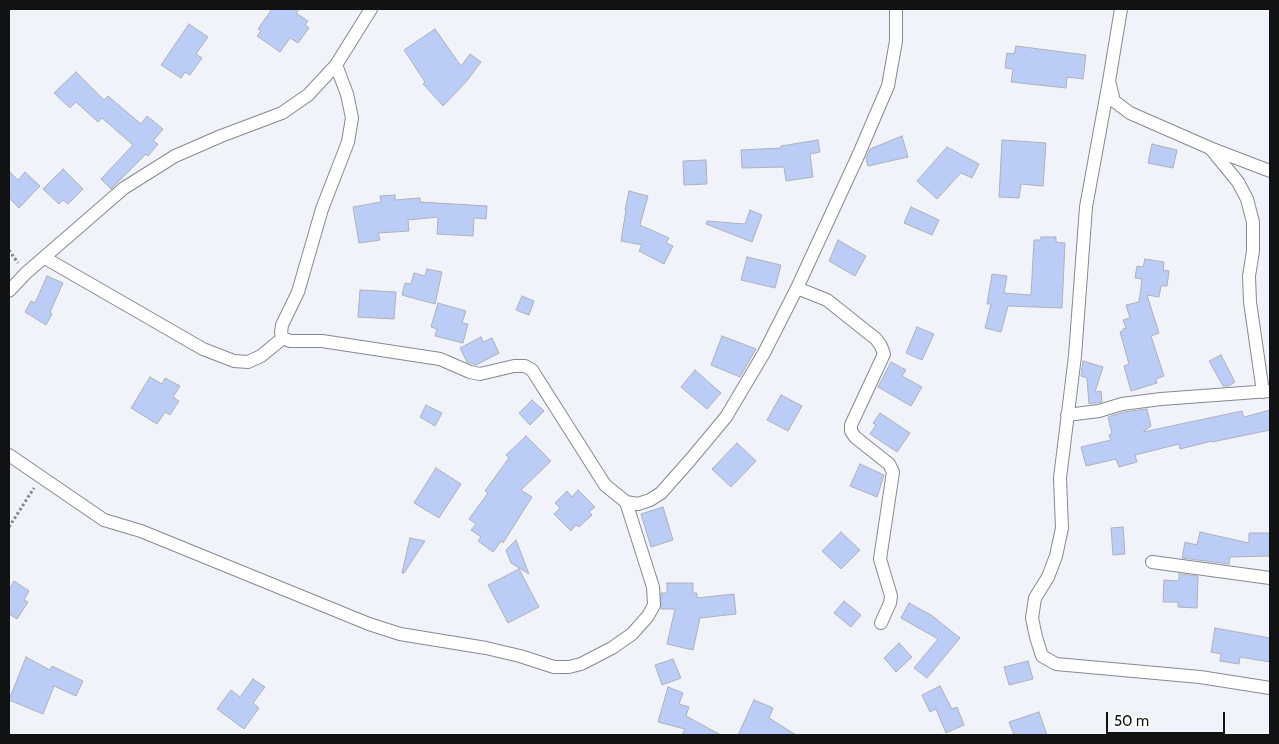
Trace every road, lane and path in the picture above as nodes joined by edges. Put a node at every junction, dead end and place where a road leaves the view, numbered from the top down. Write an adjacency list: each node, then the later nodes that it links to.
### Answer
1 (371, 9): 4 (street)
2 (896, 9): 9 (street)
3 (1121, 9): 5 (street)
4 (336, 65): 8 (street); 11 (street)
5 (1109, 80): 6 (street); 13 (street)
6 (1210, 148): 7 (street); 12 (street)
7 (1270, 171)
8 (44, 258): 10 (street); 11 (street)
9 (797, 288): 16 (street); 20 (street)
10 (9, 292)
11 (283, 338): 16 (street)
12 (1266, 392): 13 (street)
13 (1067, 415): 21 (street)
14 (9, 455): 15 (street)
15 (41, 477): 16 (street); 17 (path)
16 (626, 502)
17 (9, 527)
18 (1152, 562): 19 (street)
19 (1270, 578)
20 (882, 623)
21 (1270, 688)

